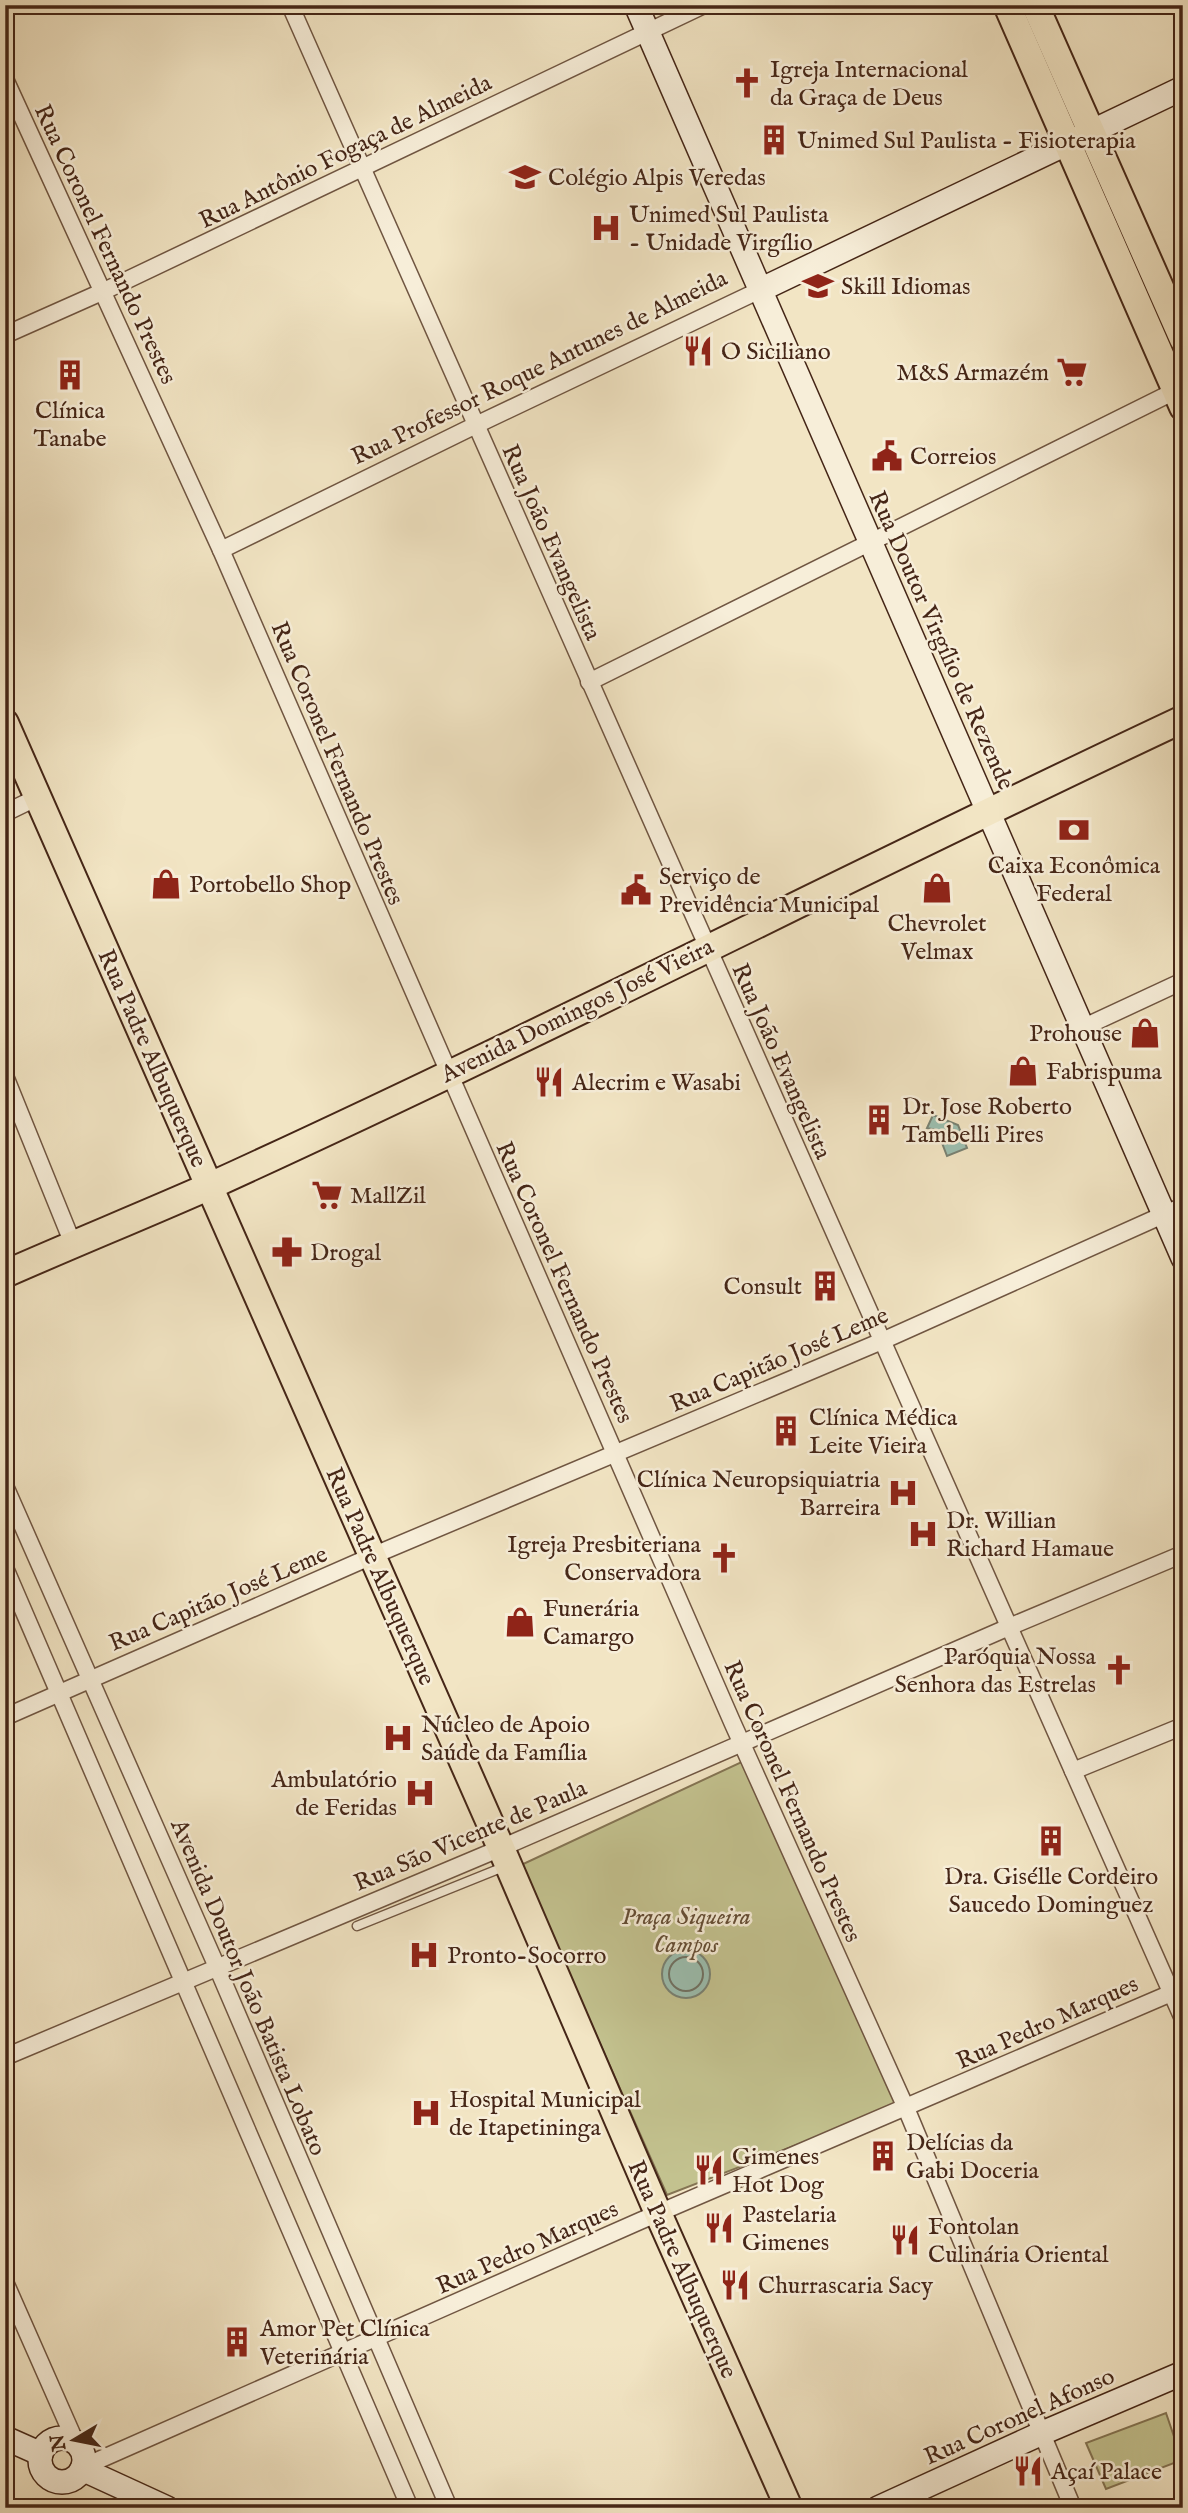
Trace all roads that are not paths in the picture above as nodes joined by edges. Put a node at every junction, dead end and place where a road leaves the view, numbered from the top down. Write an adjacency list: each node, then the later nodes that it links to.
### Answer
1 (290, 5): 10 (street, Rua João Evangelista)
2 (636, 5): 6 (main road, Rua Doutor Virgílio de Rezende)
3 (704, 5): 6 (street, Rua Antônio Fogaça de Almeida)
4 (1007, 5): 9 (main road)
5 (1035, 5): 9 (main road)
6 (648, 32): 10 (street, Rua Antônio Fogaça de Almeida); 11 (main road, Rua Doutor Virgílio de Rezende)
7 (5, 79): 12 (street, Rua Coronel Fernando Prestes)
8 (1183, 88): 9 (main road, Rua Professor Roque Antunes de Almeida)
9 (1080, 139): 11 (main road, Rua Professor Roque Antunes de Almeida); 14 (main road); 15 (main road)
10 (362, 168): 12 (street, Rua Antônio Fogaça de Almeida); 16 (street, Rua João Evangelista)
11 (760, 290): 16 (street, Rua Professor Roque Antunes de Almeida); 17 (main road, Rua Doutor Virgílio de Rezende)
12 (104, 291): 13 (street, Rua Antônio Fogaça de Almeida); 18 (street, Rua Coronel Fernando Prestes)
13 (5, 335)
14 (1183, 340)
15 (1180, 395): 17 (street)
16 (475, 425): 18 (street, Rua Professor Roque Antunes de Almeida); 19 (street, Rua João Evangelista)
17 (871, 543): 19 (street); 23 (main road, Rua Doutor Virgílio de Rezende)
18 (221, 550): 28 (street, Rua Coronel Fernando Prestes)
19 (589, 682): 25 (street, Rua João Evangelista)
20 (1183, 719): 23 (main road, Avenida Domingos José Vieira)
21 (5, 723): 22 (main road, Rua Padre Albuquerque)
22 (38, 797): 24 (street); 30 (main road, Rua Padre Albuquerque)
23 (988, 811): 25 (main road, Avenida Domingos José Vieira); 27 (main road, Rua Doutor Virgílio de Rezende)
24 (5, 813)
25 (707, 947): 28 (main road, Avenida Domingos José Vieira); 35 (street, Rua João Evangelista)
26 (1183, 981): 27 (street)
27 (1082, 1028): 31 (main road, Rua Doutor Virgílio de Rezende)
28 (448, 1074): 30 (main road, Avenida Domingos José Vieira); 36 (street, Rua Coronel Fernando Prestes)
29 (5, 1076): 32 (street)
30 (209, 1186): 32 (main road, Avenida Domingos José Vieira); 39 (main road, Rua Padre Albuquerque)
31 (1173, 1210): 33 (main road, Rua Doutor Virgílio de Rezende); 35 (street, Rua Capitão José Leme)
32 (74, 1244): 34 (main road, Avenida Domingos José Vieira)
33 (1183, 1258)
34 (5, 1273)
35 (882, 1341): 36 (street, Rua Capitão José Leme); 41 (street, Rua João Evangelista)
36 (616, 1453): 39 (street, Rua Capitão José Leme); 46 (street, Rua Coronel Fernando Prestes)
37 (5, 1486): 42 (street, Avenida Doutor João Batista Lobato)
38 (1183, 1554): 41 (street, Rua São Vicente de Paula)
39 (372, 1556): 42 (street, Rua Capitão José Leme); 48 (main road, Rua Padre Albuquerque)
40 (5, 1568): 43 (street)
41 (1009, 1627): 46 (street, Rua São Vicente de Paula); 47 (street, Rua João Evangelista)
42 (90, 1679): 43 (street, Rua Capitão José Leme); 50 (street, Avenida Doutor João Batista Lobato)
43 (59, 1693): 44 (street, Rua Capitão José Leme); 51 (street)
44 (5, 1717)
45 (1183, 1726): 47 (street)
46 (741, 1743): 48 (street, Rua São Vicente de Paula); 55 (street, Rua Coronel Fernando Prestes)
47 (1073, 1771): 52 (street, Rua João Evangelista)
48 (508, 1862): 49 (lane); 50 (street, Rua São Vicente de Paula); 56 (main road, Rua Padre Albuquerque)
49 (357, 1926)
50 (216, 1967): 51 (street, Rua São Vicente de Paula); 58 (street, Avenida Doutor João Batista Lobato)
51 (183, 1981): 54 (street, Rua São Vicente de Paula); 59 (street)
52 (1177, 1990): 53 (street, Rua João Evangelista); 55 (street, Rua Pedro Marques)
53 (1183, 2019)
54 (5, 2057)
55 (906, 2109): 56 (street, Rua Pedro Marques); 61 (street, Rua Coronel Fernando Prestes)
56 (658, 2213): 58 (street, Rua Pedro Marques); 69 (main road, Rua Padre Albuquerque)
57 (5, 2282): 63 (street)
58 (376, 2339): 59 (street, Rua Pedro Marques); 68 (street, Avenida Doutor João Batista Lobato)
59 (344, 2353): 65 (street, Rua Pedro Marques); 67 (street)
60 (1183, 2373): 61 (main road, Rua Coronel Afonso)
61 (1040, 2434): 70 (main road, Rua Coronel Afonso); 71 (street, Rua Coronel Fernando Prestes)
62 (5, 2438): 64 (main road)
63 (76, 2444): 64 (main road); 65 (main road)
64 (41, 2454): 65 (main road)
65 (83, 2468): 66 (main road)
66 (167, 2508)
67 (410, 2508)
68 (449, 2508)
69 (789, 2508)
70 (878, 2508)
71 (1073, 2508)

